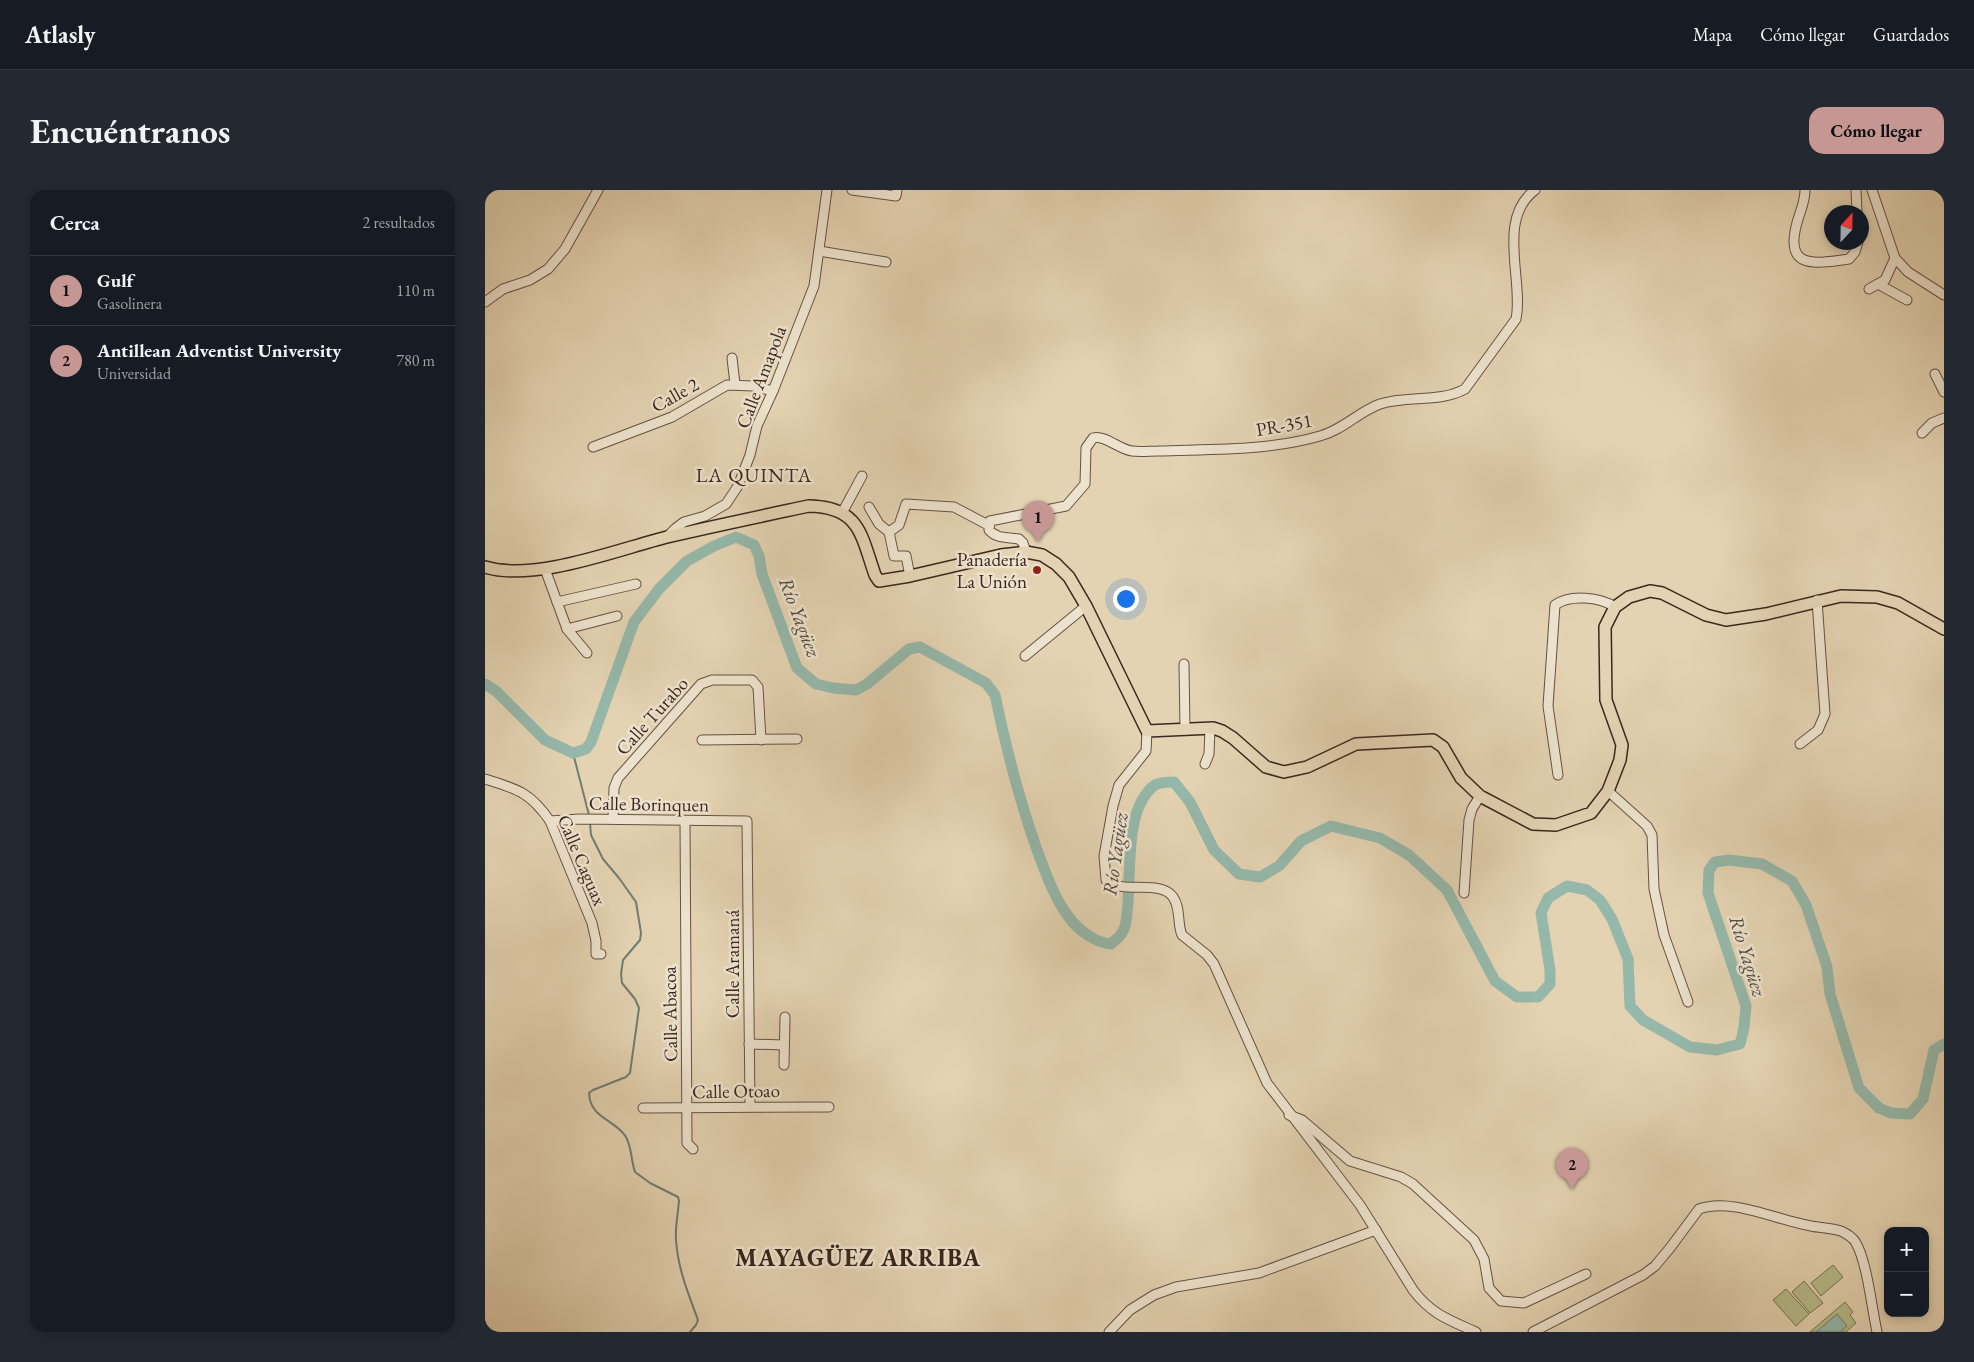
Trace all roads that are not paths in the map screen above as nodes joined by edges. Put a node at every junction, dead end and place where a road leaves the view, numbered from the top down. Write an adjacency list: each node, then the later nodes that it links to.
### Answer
1 (599, 190): 18 (street)
2 (827, 190): 11 (street, Calle Amapola)
3 (852, 190): 8 (street)
4 (1535, 190): 30 (street, PR-351 / PR-351)
5 (1805, 190): 10 (street)
6 (1856, 190): 9 (street)
7 (1872, 190): 12 (street)
8 (897, 193)
9 (1857, 205)
10 (1856, 250)
11 (819, 251): 13 (street); 22 (street, Calle Amapola)
12 (1895, 258): 14 (street); 16 (street)
13 (886, 262)
14 (1878, 284): 15 (street); 17 (street)
15 (1869, 289)
16 (1944, 295)
17 (1907, 300)
18 (485, 302)
19 (732, 358): 21 (street)
20 (1935, 374): 23 (street)
21 (735, 384): 22 (street, Calle 2); 26 (street, Calle 2)
22 (773, 391): 32 (street, Calle Amapola)
23 (1944, 392)
24 (1944, 418): 25 (street)
25 (1922, 433)
26 (593, 446)
27 (862, 476): 29 (street)
28 (869, 507): 31 (street)
29 (842, 513): 32 (main road); 36 (main road)
30 (988, 525): 31 (street); 33 (street)
31 (889, 532): 36 (street)
32 (667, 537): 35 (main road)
33 (1026, 552): 36 (main road); 40 (main road)
34 (485, 567): 35 (main road)
35 (545, 569): 39 (street)
36 (910, 576)
37 (636, 584): 39 (street)
38 (1817, 600): 41 (main road); 44 (main road); 54 (street)
39 (557, 602): 43 (street)
40 (1087, 606): 46 (street); 50 (main road)
41 (1615, 607): 56 (street); 58 (main road)
42 (617, 616): 43 (street)
43 (567, 629): 45 (street)
44 (1944, 629)
45 (587, 653)
46 (1025, 656)
47 (1183, 664): 49 (street)
48 (1210, 728): 49 (main road); 55 (street); 59 (main road)
49 (1185, 730): 50 (main road)
50 (1147, 731): 77 (street)
51 (797, 739): 53 (street)
52 (702, 740): 53 (street)
53 (761, 740): 60 (street, Calle Turabo)
54 (1800, 744)
55 (1205, 764)
56 (1558, 775)
57 (485, 779): 61 (street, Calle Caguax)
58 (1609, 792): 59 (main road); 68 (street)
59 (1480, 796): 66 (street)
60 (613, 819): 61 (street, Calle Borinquen); 62 (street, Calle Borinquen)
61 (550, 821): 67 (street, Calle Caguax)
62 (685, 821): 63 (street, Calle Borinquen); 64 (street, Calle Abacoa)
63 (747, 821): 70 (street, Calle Aramaná)
64 (685, 875): 65 (street); 74 (street, Calle Abacoa)
65 (674, 876)
66 (1464, 893)
67 (601, 954)
68 (1688, 1002)
69 (785, 1017): 71 (street)
70 (749, 1044): 71 (street); 73 (street, Calle Aramaná)
71 (784, 1045): 72 (street)
72 (784, 1065)
73 (750, 1106): 74 (street, Calle Otoao); 75 (street, Calle Otoao)
74 (687, 1107): 76 (street, Calle Otoao); 78 (street, Calle Abacoa)
75 (829, 1107)
76 (643, 1108)
77 (1289, 1115): 79 (street); 80 (street)
78 (693, 1149)
79 (1376, 1230): 81 (street); 82 (street)
80 (1586, 1274)
81 (1109, 1332)
82 (1476, 1332)
83 (1533, 1332): 84 (street)
84 (1877, 1332)

